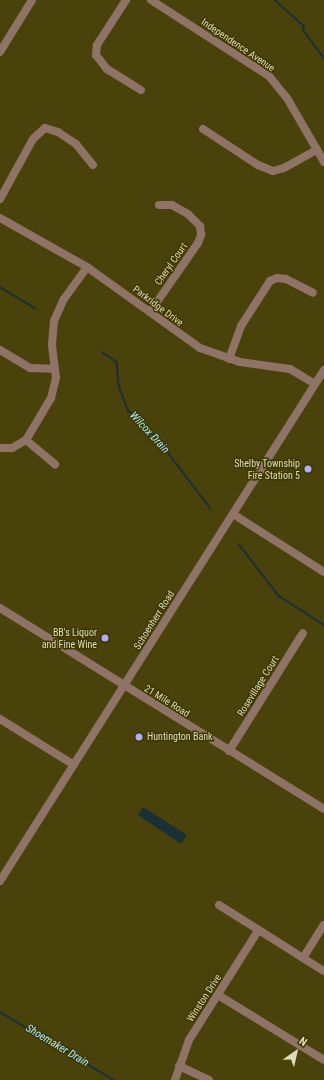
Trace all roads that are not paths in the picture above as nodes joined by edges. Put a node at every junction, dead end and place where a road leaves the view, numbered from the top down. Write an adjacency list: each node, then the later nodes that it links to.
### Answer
1 (32, 0): 4 (street)
2 (126, 0): 5 (street)
3 (151, 0): 7 (street, Independence Avenue)
4 (0, 52)
5 (141, 90)
6 (204, 129): 7 (street)
7 (316, 150): 8 (street, Independence Avenue)
8 (324, 162)
9 (93, 165): 10 (street)
10 (0, 199)
11 (159, 204): 15 (street, Cheryl Court)
12 (0, 218): 13 (street, Parkridge Drive)
13 (87, 266): 15 (street, Parkridge Drive); 18 (street)
14 (312, 293): 17 (street)
15 (150, 312): 17 (street, Parkridge Drive)
16 (0, 350): 18 (street)
17 (229, 359): 20 (street, Parkridge Drive)
18 (55, 369): 21 (street)
19 (324, 370): 20 (street, Schoenherr Road)
20 (315, 384): 24 (street, Schoenherr Road)
21 (26, 440): 22 (street); 23 (street)
22 (0, 448)
23 (55, 464)
24 (233, 514): 25 (street); 28 (street, Schoenherr Road)
25 (324, 572)
26 (0, 608): 28 (street, 21 Mile Road)
27 (303, 633): 30 (street, Rosevillage Court)
28 (124, 686): 30 (street, 21 Mile Road); 31 (street, Schoenherr Road)
29 (0, 719): 31 (street)
30 (229, 751): 32 (street, 21 Mile Road)
31 (74, 765): 33 (street, Schoenherr Road)
32 (323, 805)
33 (0, 881)
34 (219, 905): 36 (street)
35 (324, 925): 37 (street)
36 (258, 931): 37 (street); 39 (street, Winston Drive)
37 (303, 958): 38 (street)
38 (324, 971)
39 (218, 995): 40 (street); 41 (street, Winston Drive)
40 (324, 1060)
41 (179, 1066): 42 (street, Winston Drive); 43 (street)
42 (175, 1080)
43 (209, 1080)

